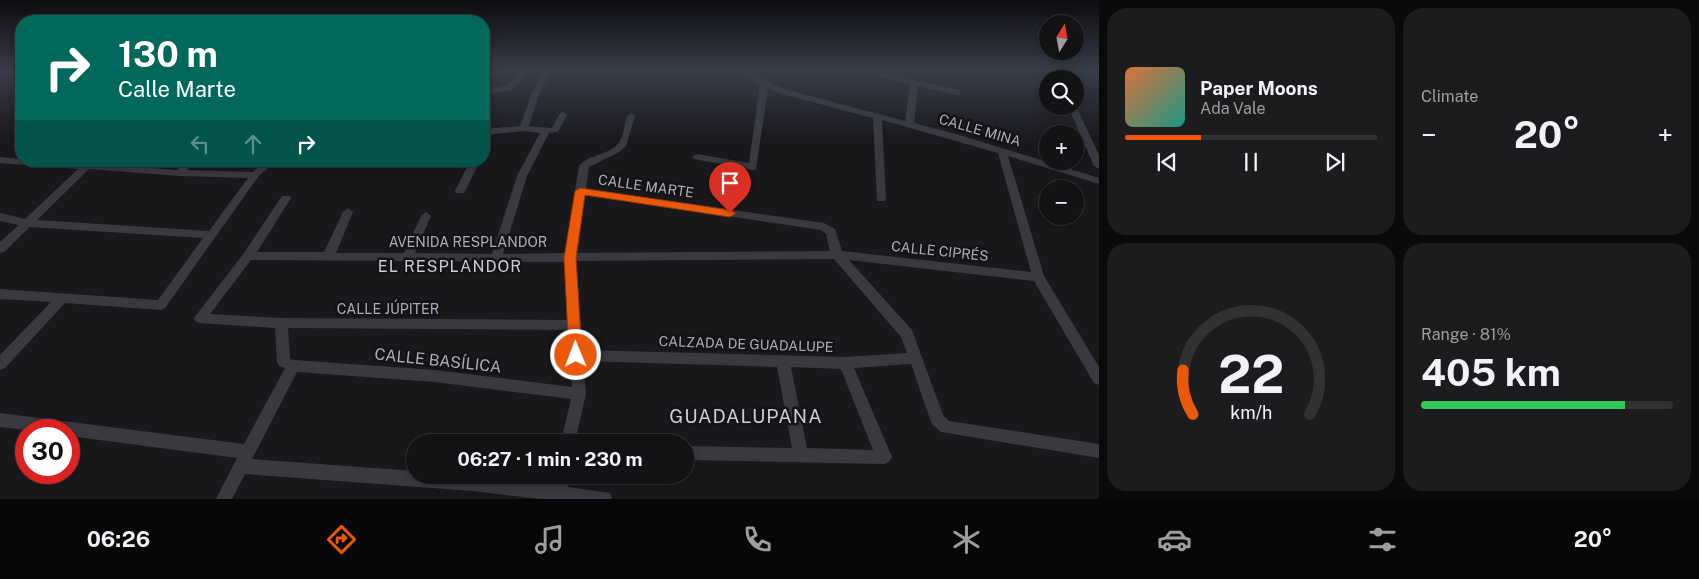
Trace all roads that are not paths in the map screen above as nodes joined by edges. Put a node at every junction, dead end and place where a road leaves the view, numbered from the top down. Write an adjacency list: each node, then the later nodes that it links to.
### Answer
1 (535, 94): 10 (street)
2 (763, 94): 14 (street)
3 (794, 94): 6 (street, CALLE MINA)
4 (913, 94): 9 (street)
5 (563, 115): 11 (street)
6 (877, 115): 9 (street, CALLE MINA); 29 (street)
7 (1076, 115): 17 (street)
8 (631, 116): 27 (street)
9 (909, 124): 13 (street, CALLE MINA)
10 (524, 128): 11 (street); 12 (street)
11 (546, 131): 40 (street)
12 (490, 134)
13 (1002, 151): 25 (street, CALLE MINA); 42 (street)
14 (697, 157)
15 (0, 160): 16 (street)
16 (15, 161)
17 (1099, 166)
18 (86, 167): 33 (street)
19 (119, 167): 23 (street)
20 (185, 167): 23 (street)
21 (264, 167): 24 (street)
22 (473, 167): 26 (street)
23 (179, 173): 24 (street)
24 (255, 176): 34 (street)
25 (1099, 181)
26 (460, 191)
27 (580, 191): 36 (street, CALLE MARTE); 41 (street)
28 (286, 198): 37 (street)
29 (881, 199)
30 (348, 212): 38 (street)
31 (426, 216): 39 (street)
32 (0, 217): 33 (street)
33 (28, 223): 34 (street); 35 (street)
34 (213, 236): 44 (street)
35 (0, 249)
36 (838, 255): 41 (street, AVENIDA RESPLANDOR); 42 (street, CALLE CIPRÉS); 48 (street)
37 (248, 256): 38 (street, AVENIDA RESPLANDOR); 45 (street, CALLE JÚPITER)
38 (328, 256): 39 (street, AVENIDA RESPLANDOR)
39 (408, 257): 40 (street, AVENIDA RESPLANDOR)
40 (496, 258): 41 (street, AVENIDA RESPLANDOR)
41 (570, 258): 46 (street)
42 (1038, 277): 53 (street)
43 (0, 294): 44 (street)
44 (62, 298): 51 (street)
45 (281, 323): 46 (street, CALLE JÚPITER); 52 (street)
46 (575, 325): 47 (street)
47 (576, 355): 49 (street, CALZADA DE GUADALUPE); 54 (street)
48 (916, 358): 50 (street, CALZADA DE GUADALUPE); 57 (street)
49 (783, 362): 50 (street, CALZADA DE GUADALUPE); 59 (street)
50 (845, 363): 59 (street)
51 (0, 364)
52 (292, 366): 54 (street, CALLE BASÍLICA); 60 (street)
53 (1099, 378)
54 (579, 394): 56 (street)
55 (0, 420): 60 (street)
56 (570, 434)
57 (1099, 451)
58 (694, 453): 59 (street)
59 (801, 456)
60 (245, 459): 61 (street); 62 (street)
61 (559, 496): 63 (street)
62 (224, 499)
63 (604, 499)

